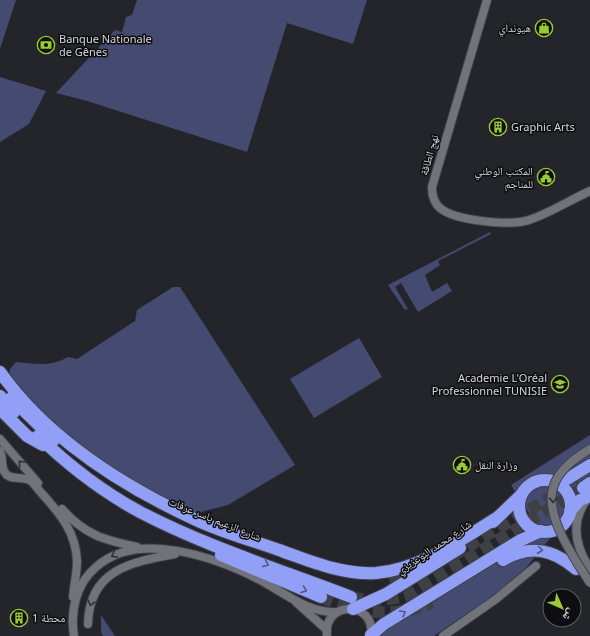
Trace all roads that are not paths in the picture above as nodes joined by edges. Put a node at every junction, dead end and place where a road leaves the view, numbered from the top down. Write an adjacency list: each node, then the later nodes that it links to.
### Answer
1 (487, 0): 2 (street, نهج الطاقة)
2 (590, 191)
3 (0, 372): 18 (highway)
4 (0, 386): 25 (highway, شارع الزعيم ياسر عرفات)
5 (0, 396): 8 (highway, شارع الزعيم ياسر عرفات)
6 (0, 409): 8 (highway)
7 (0, 439): 20 (street, one-way to 7)
8 (50, 448): 14 (highway, شارع الزعيم ياسر عرفات)
9 (590, 449): 26 (street, one-way to 26, bridge)
10 (0, 451): 31 (street)
11 (590, 465): 13 (highway)
12 (590, 473): 15 (highway)
13 (557, 483): 16 (highway); 17 (highway)
14 (96, 484): 27 (highway, one-way to 27); 28 (highway, شارع الزعيم ياسر عرفات, one-way to 28)
15 (586, 489): 17 (highway); 24 (street)
16 (521, 495): 18 (highway, شارع محمد البوعزيزي); 19 (highway)
17 (570, 511): 19 (highway)
18 (498, 517): 32 (highway, شارع محمد البوعزيزي)
19 (541, 531): 37 (highway, one-way to 19)
20 (143, 549): 21 (street); 31 (street, one-way to 31)
21 (179, 553): 29 (street); 34 (street, one-way to 34)
22 (536, 566): 38 (street)
23 (576, 568): 30 (highway, one-way to 23)
24 (590, 569)
25 (389, 579)
26 (590, 583)
27 (321, 597)
28 (351, 597)
29 (292, 599): 33 (street); 35 (street)
30 (432, 603)
31 (74, 606): 36 (street)
32 (353, 609): 33 (street); 37 (street)
33 (337, 612): 35 (street)
34 (88, 624)
35 (327, 633)
36 (74, 636)
37 (371, 636)
38 (443, 636)

